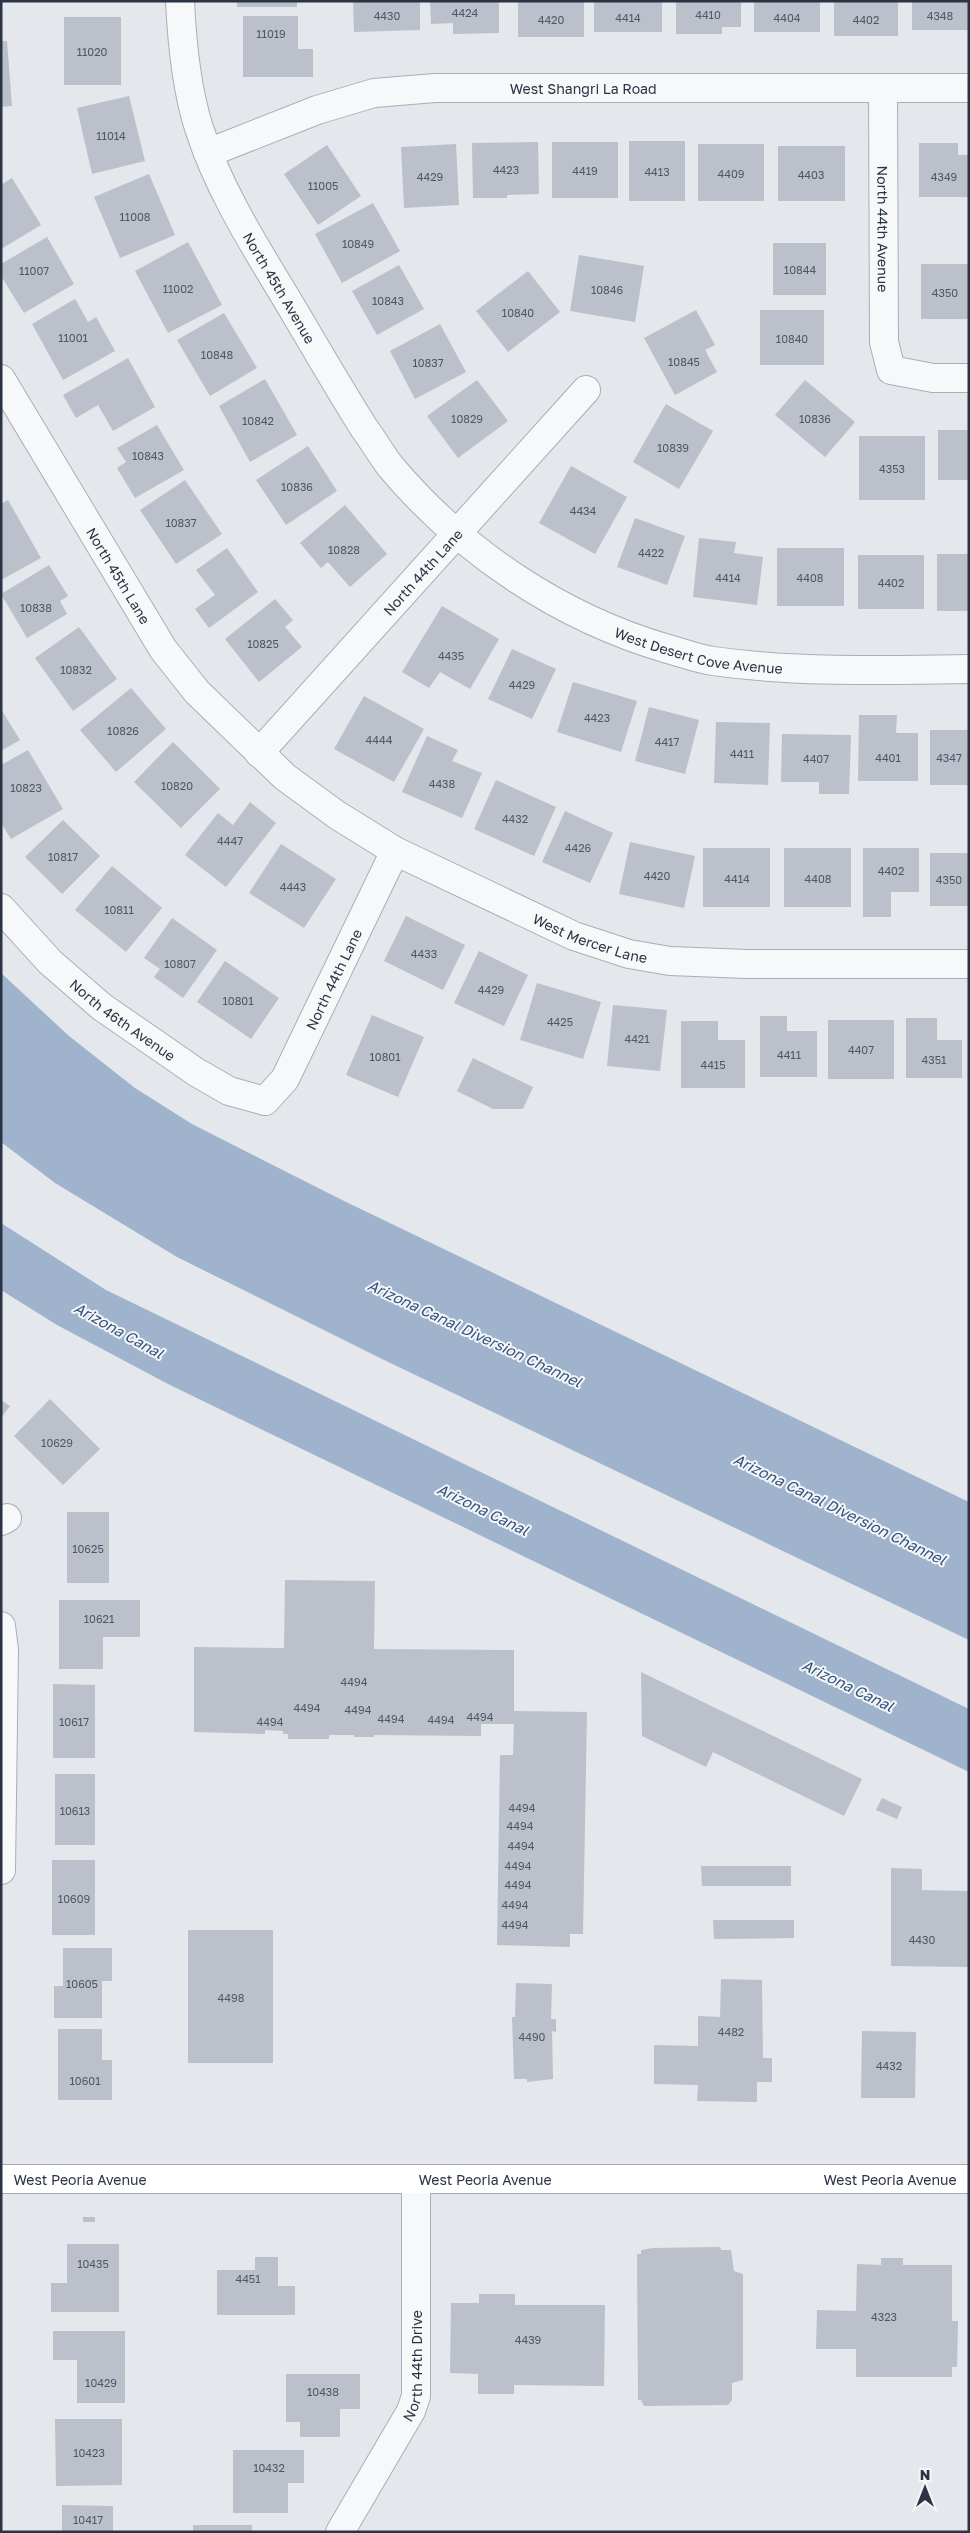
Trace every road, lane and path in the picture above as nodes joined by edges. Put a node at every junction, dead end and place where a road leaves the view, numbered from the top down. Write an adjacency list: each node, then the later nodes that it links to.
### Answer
1 (180, 1): 4 (street, North 45th Avenue)
2 (883, 88): 3 (street, West Shangri La Road); 4 (street, West Shangri La Road); 5 (street, North 44th Avenue)
3 (969, 88)
4 (208, 154): 8 (street, North 45th Avenue)
5 (969, 378)
6 (1, 379): 10 (street, North 45th Lane)
7 (586, 390): 8 (street, North 44th Lane)
8 (459, 534): 9 (street, West Desert Cove Avenue); 10 (street, North 44th Lane)
9 (969, 669)
10 (259, 753): 11 (street, West Mercer Lane)
11 (395, 851): 13 (street, West Mercer Lane); 14 (street, North 44th Lane)
12 (1, 908): 14 (street, North 46th Avenue)
13 (969, 964)
14 (265, 1101)
15 (1, 1626): 16 (street)
16 (1, 1870)
17 (969, 2178): 19 (main road, West Peoria Avenue)
18 (1, 2179): 19 (main road, West Peoria Avenue)
19 (416, 2180): 20 (street, North 44th Drive)
20 (340, 2532)

